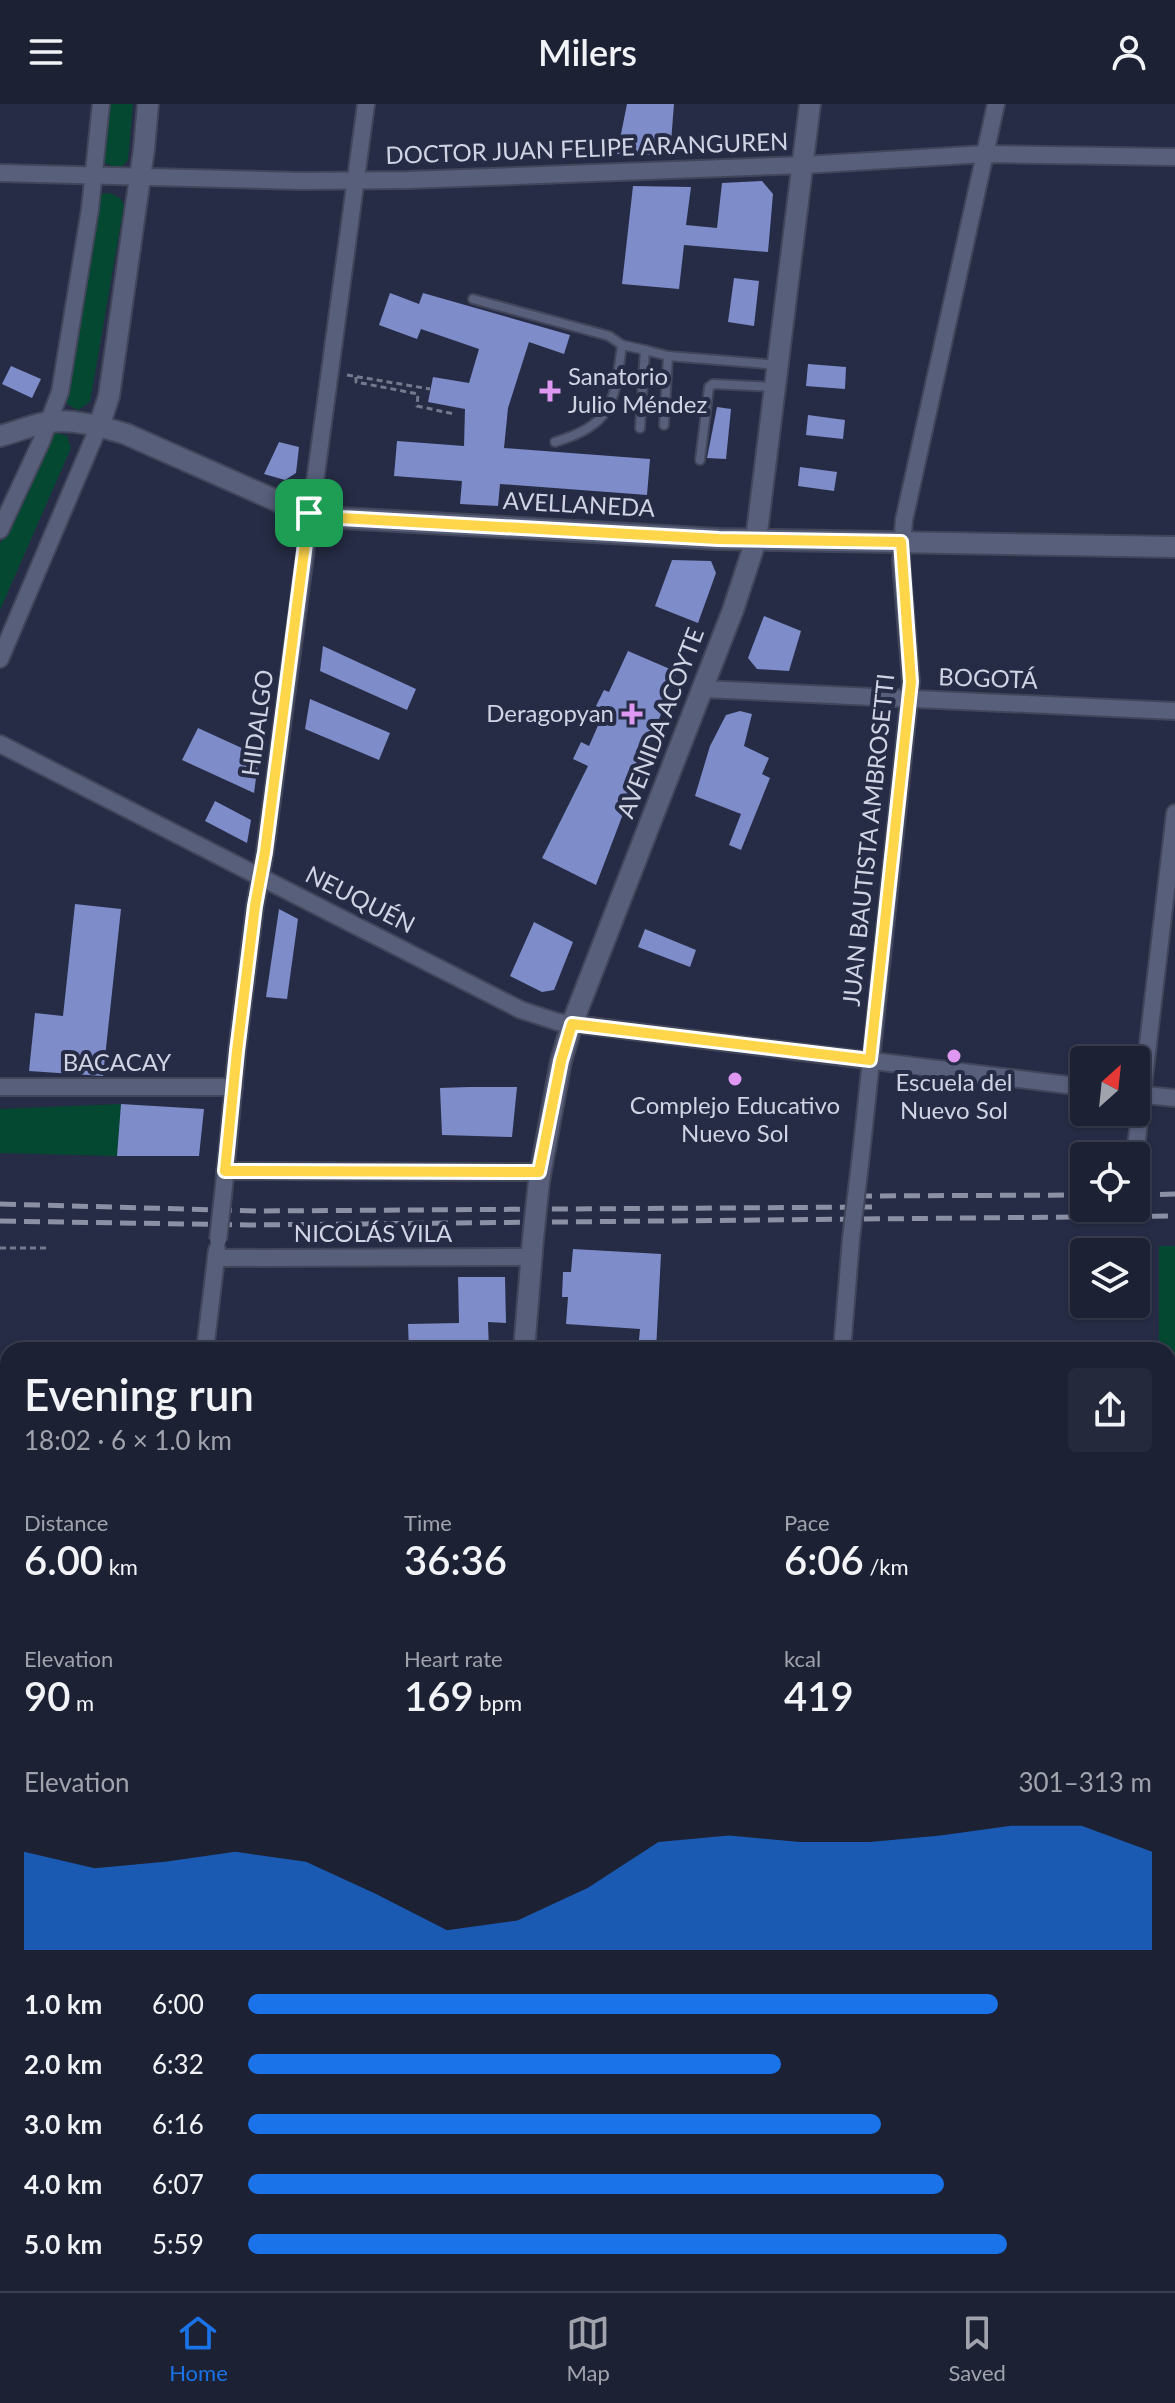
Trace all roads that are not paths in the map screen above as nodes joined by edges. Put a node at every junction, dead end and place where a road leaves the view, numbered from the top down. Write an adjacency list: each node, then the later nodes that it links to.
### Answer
1 (101, 104): 10 (street)
2 (148, 104): 11 (main road)
3 (366, 104): 12 (street, HIDALGO)
4 (810, 104): 8 (main road, AVENIDA ACOYTE)
5 (996, 104): 6 (street, JUAN BAUTISTA AMBROSETTI)
6 (985, 154): 7 (street, DOCTOR JUAN FELIPE ARANGUREN); 8 (street, DOCTOR JUAN FELIPE ARANGUREN); 29 (street, JUAN BAUTISTA AMBROSETTI)
7 (1175, 157)
8 (804, 165): 12 (street, DOCTOR JUAN FELIPE ARANGUREN); 17 (main road, AVENIDA ACOYTE)
9 (0, 173): 10 (street, DOCTOR JUAN FELIPE ARANGUREN)
10 (94, 177): 11 (street, DOCTOR JUAN FELIPE ARANGUREN); 19 (street)
11 (139, 178): 12 (street, DOCTOR JUAN FELIPE ARANGUREN); 21 (main road)
12 (357, 181): 26 (street, HIDALGO)
13 (473, 299): 14 (lane)
14 (622, 345): 15 (lane); 24 (lane)
15 (645, 350): 16 (lane); 22 (lane)
16 (668, 356): 17 (lane); 20 (lane)
17 (779, 365): 18 (main road, AVENIDA ACOYTE)
18 (776, 387): 25 (lane); 28 (main road, AVENIDA ACOYTE)
19 (49, 422): 21 (main road, AVELLANEDA); 23 (main road, AVELLANEDA); 27 (street)
20 (664, 425)
21 (99, 426): 26 (main road, AVELLANEDA); 31 (street)
22 (640, 428)
23 (0, 436)
24 (555, 442)
25 (700, 460)
26 (309, 513): 28 (main road, AVELLANEDA); 37 (street, HIDALGO)
27 (0, 530)
28 (756, 540): 29 (main road, AVELLANEDA); 32 (main road, AVENIDA ACOYTE)
29 (901, 542): 30 (main road, AVELLANEDA); 33 (street, JUAN BAUTISTA AMBROSETTI)
30 (1175, 547)
31 (0, 659)
32 (703, 689): 33 (street, BOGOTÁ); 38 (main road, AVENIDA ACOYTE)
33 (909, 700): 34 (street, BOGOTÁ); 40 (street, JUAN BAUTISTA AMBROSETTI)
34 (1175, 711)
35 (0, 744): 37 (street, NEUQUÉN)
36 (1175, 813): 39 (street)
37 (261, 876): 38 (street, NEUQUÉN); 43 (street, HIDALGO)
38 (572, 1024): 40 (street, NEUQUÉN); 46 (main road, AVENIDA ACOYTE)
39 (1145, 1046)
40 (870, 1060): 41 (street, NEUQUÉN); 52 (street, JUAN BAUTISTA AMBROSETTI, bridge)
41 (1070, 1085)
42 (0, 1087): 43 (street, BACACAY)
43 (234, 1087): 47 (street, HIDALGO)
44 (1150, 1095): 45 (street)
45 (1175, 1098)
46 (539, 1176): 47 (street); 48 (main road, AVENIDA ACOYTE, bridge)
47 (224, 1178): 49 (street, HIDALGO, bridge)
48 (532, 1248): 49 (street, NICOLÁS VILA); 51 (main road, AVENIDA ACOYTE)
49 (216, 1258): 50 (street, HIDALGO)
50 (206, 1342)
51 (525, 1342)
52 (843, 1342)

